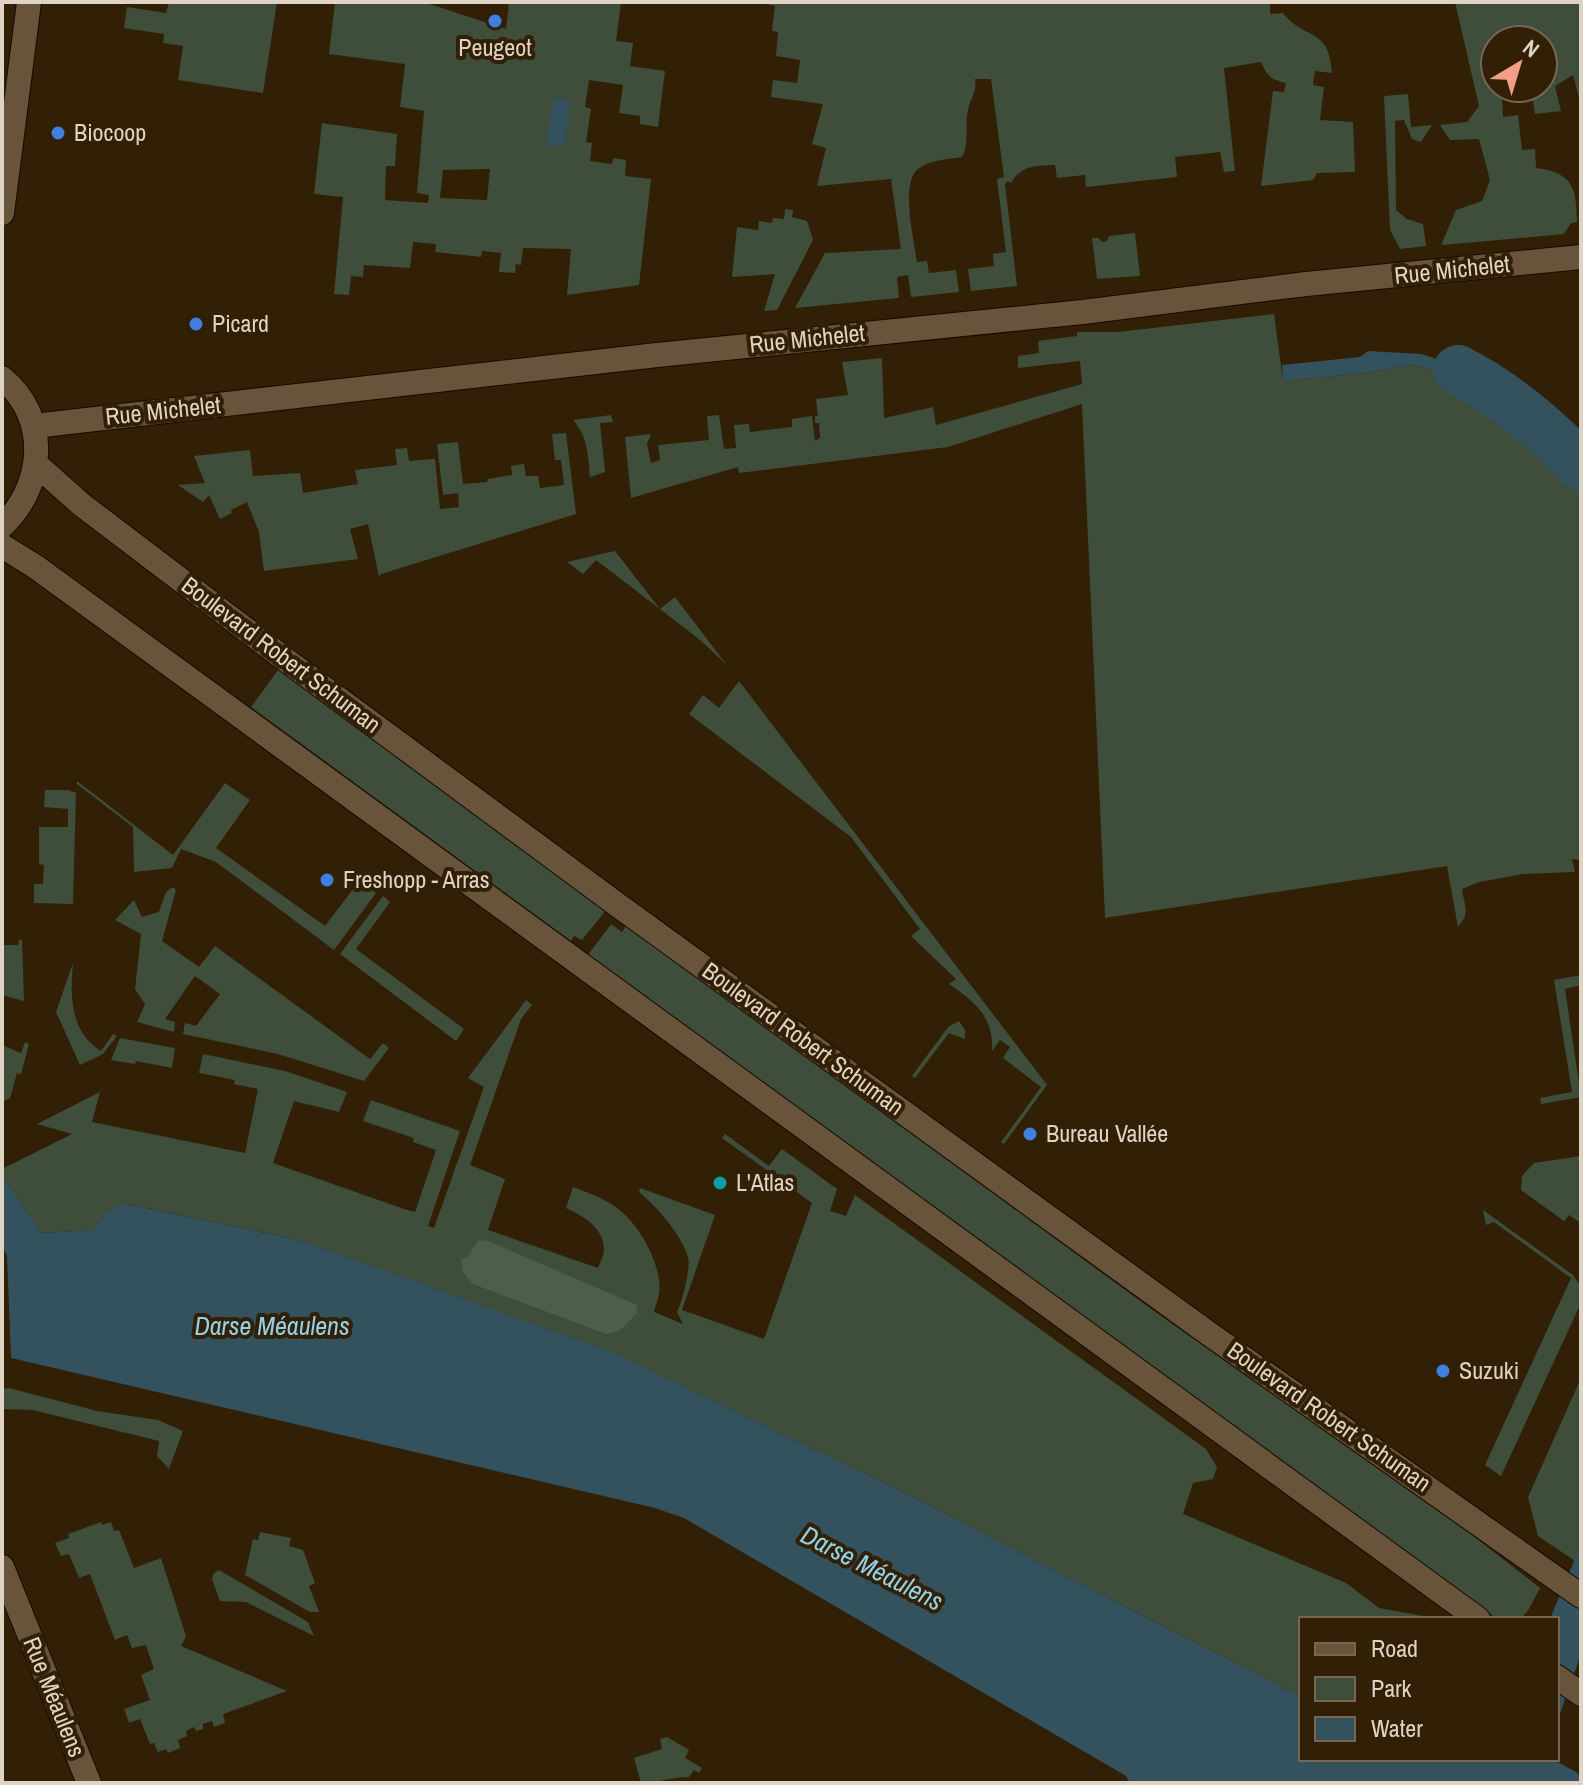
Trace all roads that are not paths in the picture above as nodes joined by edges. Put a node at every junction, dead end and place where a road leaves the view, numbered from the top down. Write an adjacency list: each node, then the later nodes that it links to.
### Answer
1 (29, 2): 2 (main road)
2 (2, 213)
3 (1581, 257): 5 (main road, Rue Michelet)
4 (2, 378): 5 (main road)
5 (34, 426): 6 (main road)
6 (37, 465): 7 (main road); 10 (main road, Boulevard Robert Schuman)
7 (2, 526)
8 (2, 546): 11 (main road)
9 (2, 1567): 14 (main road, Rue Méaulens)
10 (1581, 1596)
11 (1475, 1617)
12 (1559, 1678): 13 (main road)
13 (1581, 1694)
14 (89, 1783)

